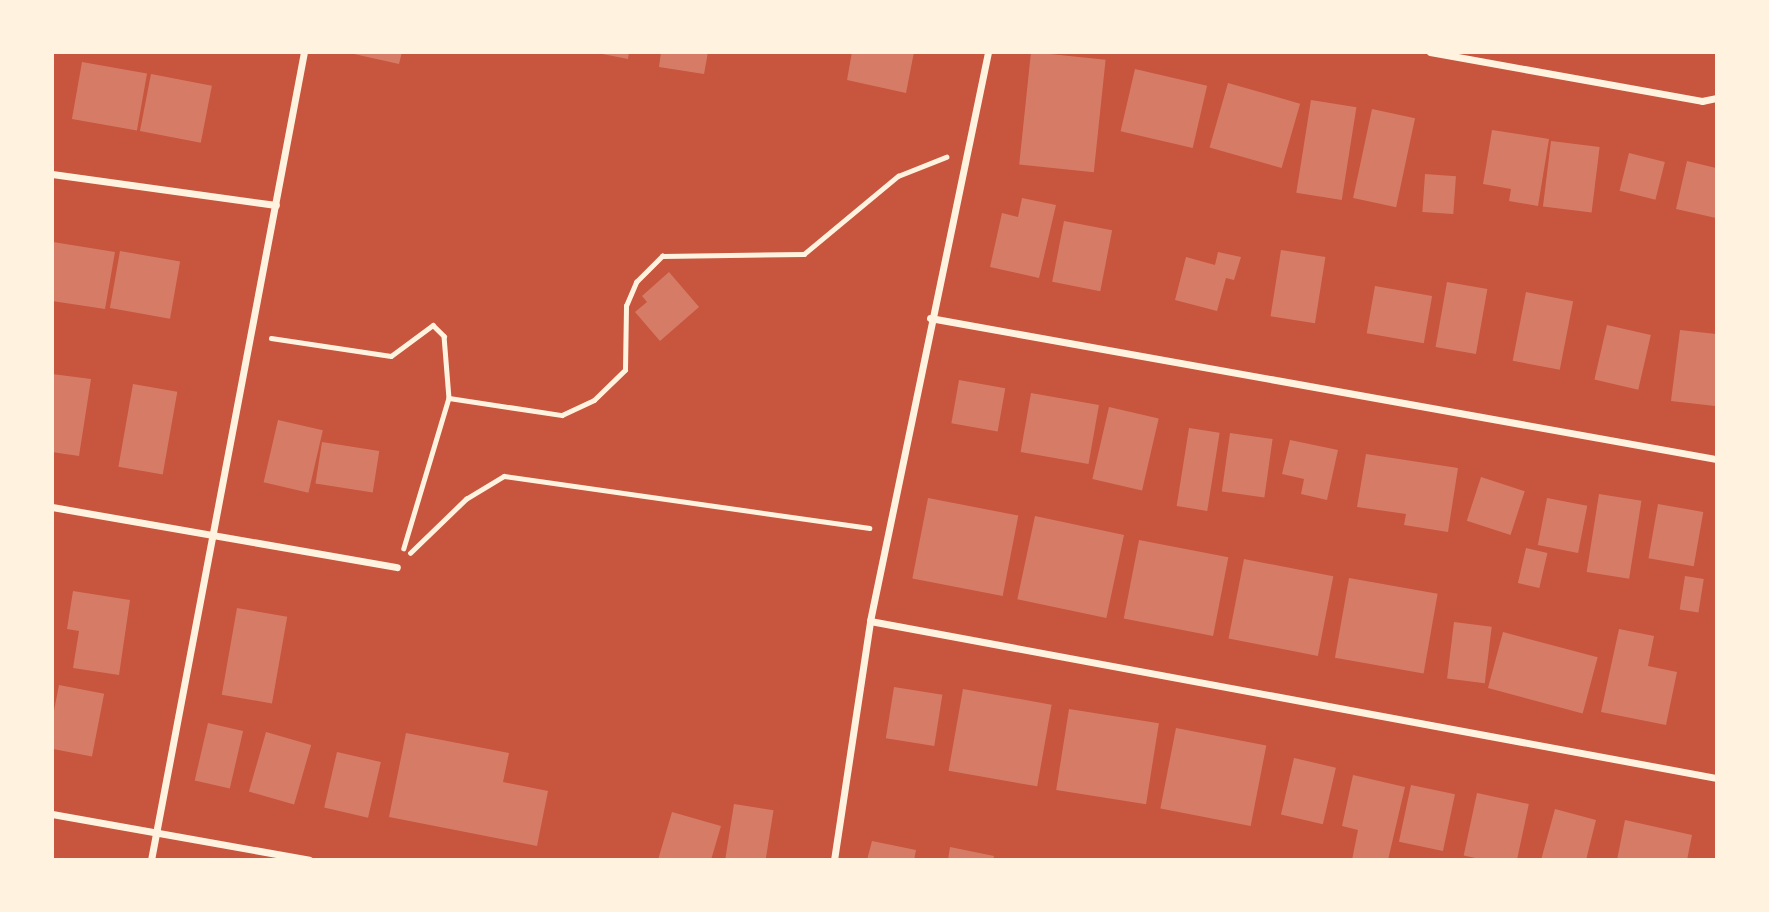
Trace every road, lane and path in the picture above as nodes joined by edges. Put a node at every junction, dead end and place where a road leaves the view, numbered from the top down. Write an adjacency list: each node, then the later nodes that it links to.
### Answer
1 (304, 52): 7 (street)
2 (988, 52): 5 (street)
3 (1430, 52): 4 (street)
4 (1717, 98)
5 (965, 157): 8 (street); 10 (path)
6 (52, 174): 7 (street)
7 (276, 205): 9 (street)
8 (930, 318): 11 (street); 13 (street)
9 (250, 333): 10 (path); 14 (street)
10 (449, 398): 15 (path)
11 (1717, 459)
12 (52, 507): 14 (street)
13 (888, 530): 15 (path); 16 (street)
14 (209, 534): 15 (street); 19 (street)
15 (397, 566)
16 (870, 621): 17 (street); 22 (street)
17 (1717, 778)
18 (52, 814): 19 (street)
19 (155, 832): 20 (street); 21 (street)
20 (151, 859)
21 (309, 859)
22 (834, 859)

